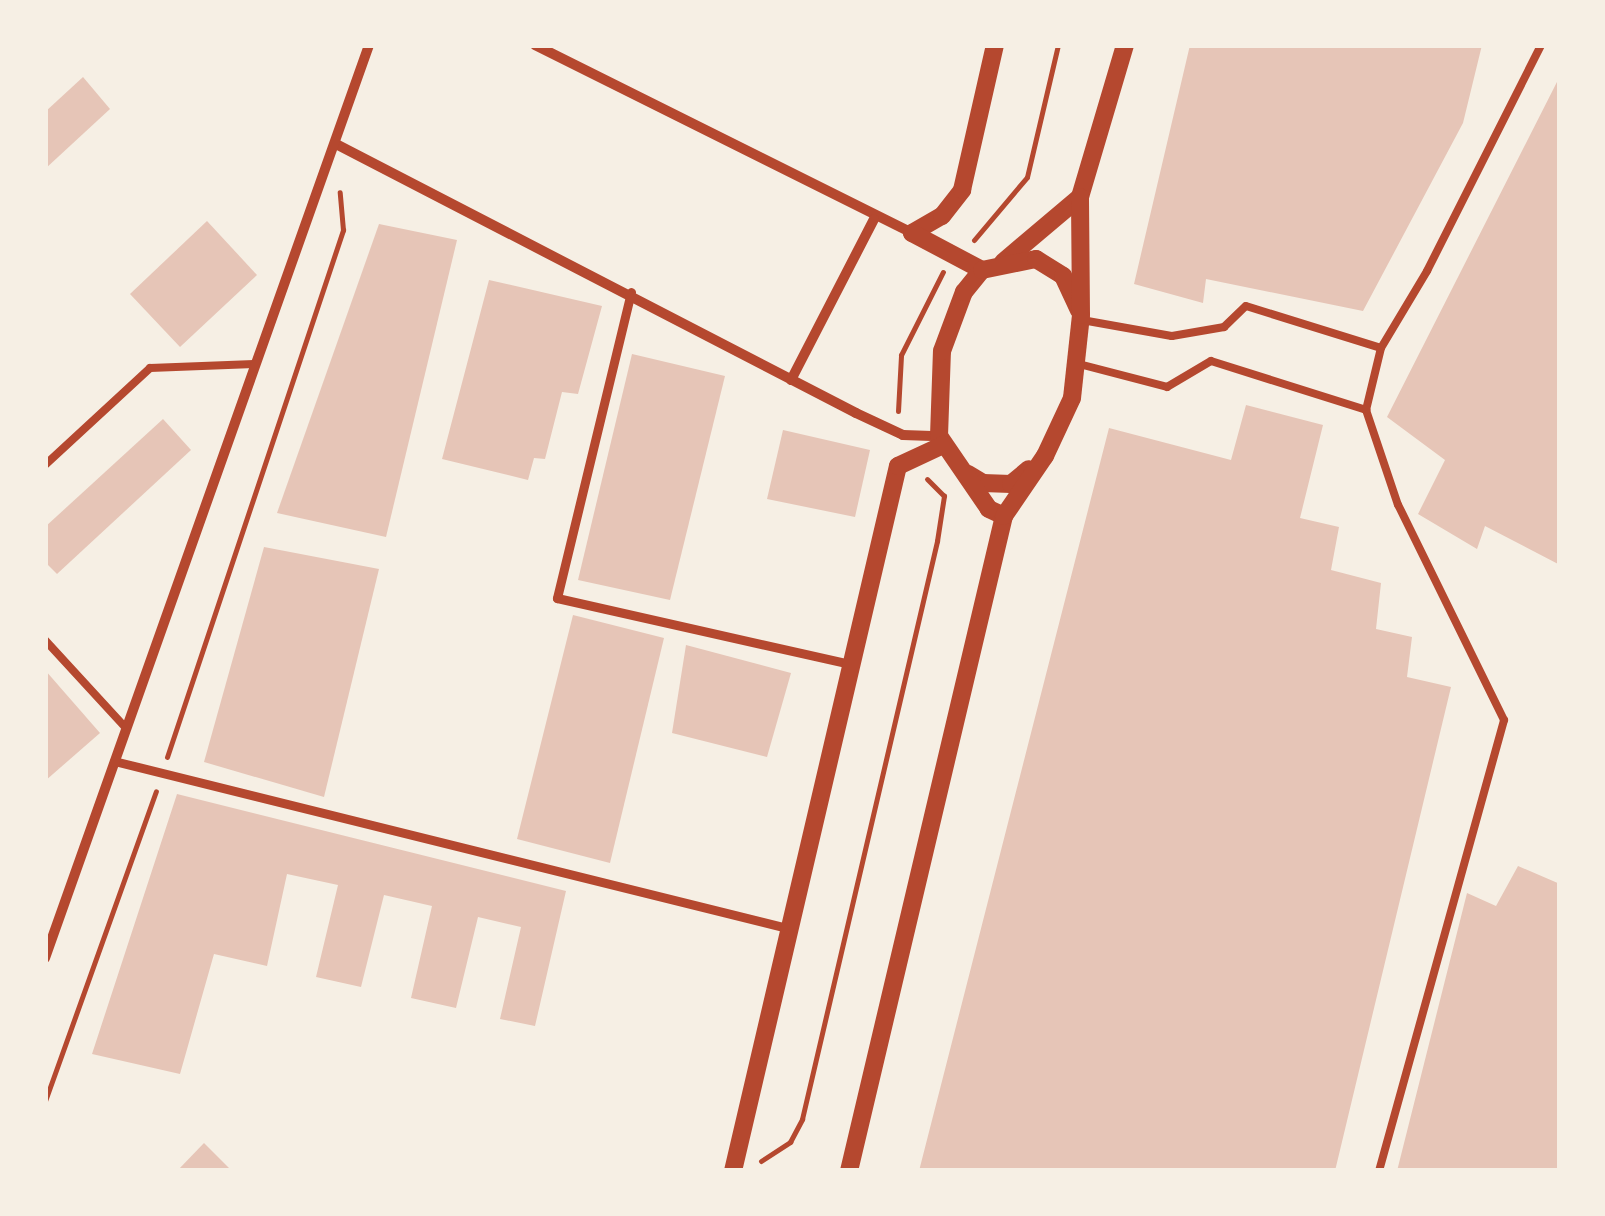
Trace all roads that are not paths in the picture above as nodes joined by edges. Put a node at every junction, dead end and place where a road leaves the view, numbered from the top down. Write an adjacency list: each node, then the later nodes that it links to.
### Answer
1 (369, 45): 6 (street)
2 (535, 45): 8 (street)
3 (995, 45): 9 (street)
4 (1126, 45): 7 (street)
5 (1541, 45): 13 (lane)
6 (336, 144): 11 (street); 14 (street)
7 (1080, 197): 10 (street); 12 (street)
8 (874, 218): 9 (street); 16 (street)
9 (912, 233): 10 (street)
10 (990, 268): 12 (street); 18 (street)
11 (631, 292): 16 (street); 24 (street)
12 (1081, 318): 13 (lane); 15 (street)
13 (1381, 348): 17 (lane)
14 (254, 364): 20 (lane); 25 (street)
15 (1079, 364): 17 (lane); 19 (street)
16 (791, 380): 18 (street)
17 (1366, 410): 31 (lane)
18 (941, 440): 21 (street); 24 (street)
19 (1044, 456): 21 (street); 22 (street)
20 (45, 465)
21 (962, 470): 22 (street)
22 (1004, 516): 30 (street)
23 (45, 640): 25 (lane)
24 (850, 664): 27 (street)
25 (125, 728): 26 (street)
26 (114, 762): 27 (street); 28 (street)
27 (787, 928): 29 (street)
28 (45, 958)
29 (732, 1171)
30 (848, 1171)
31 (1379, 1171)

